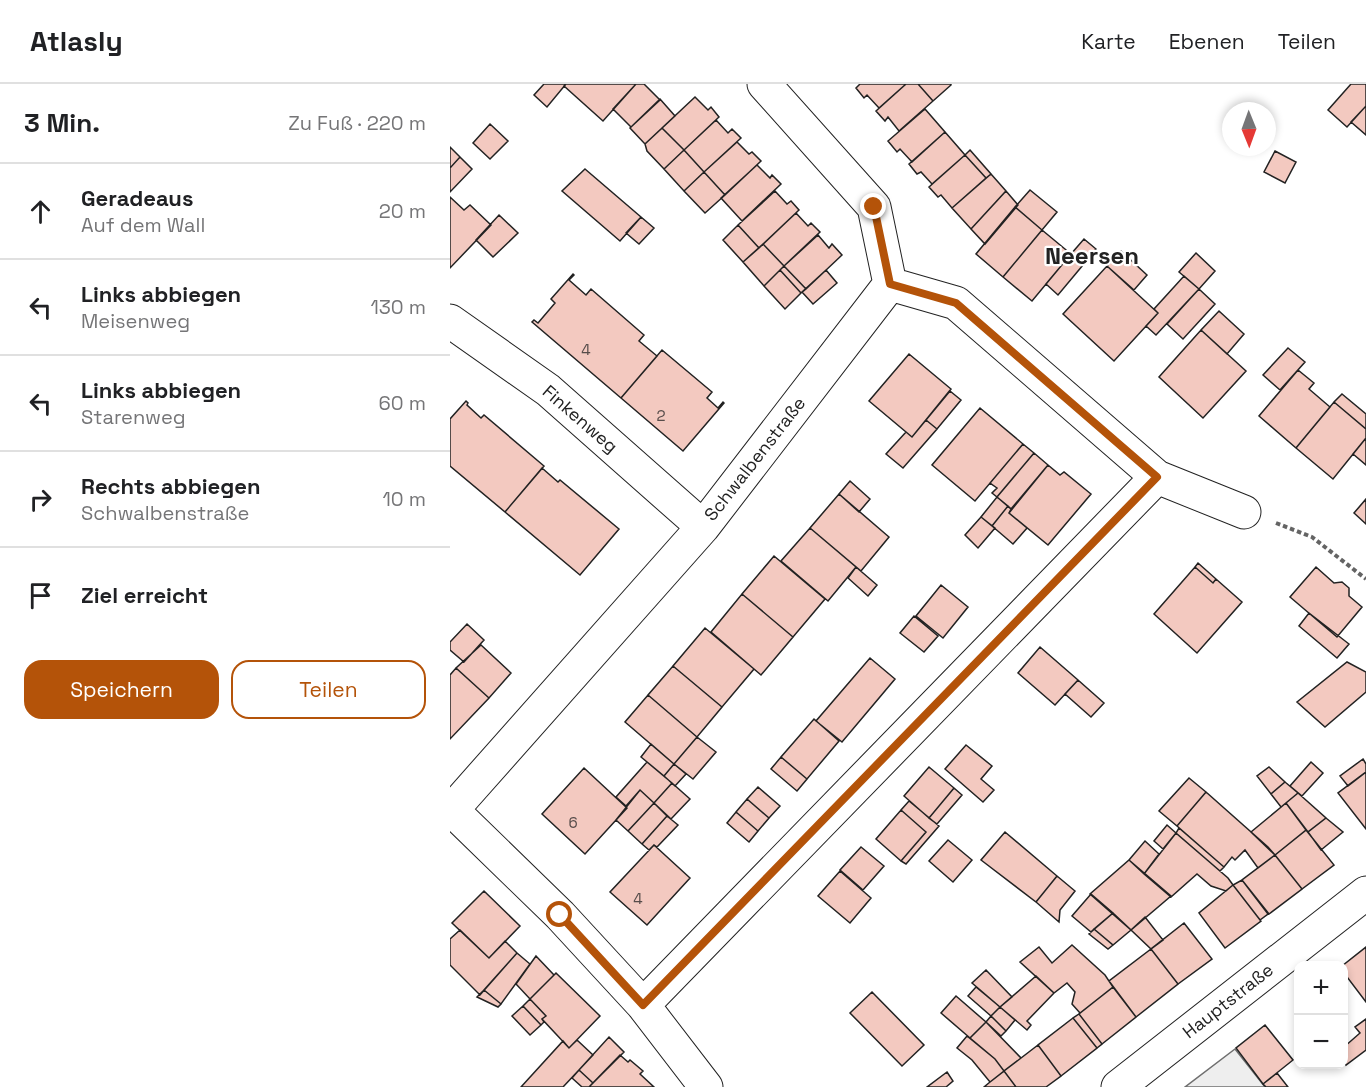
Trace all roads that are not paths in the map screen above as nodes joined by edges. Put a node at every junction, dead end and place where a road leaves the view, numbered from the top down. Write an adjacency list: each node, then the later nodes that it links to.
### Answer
1 (764, 84): 2 (street)
2 (890, 284): 4 (street); 6 (street, Schwalbenstraße)
3 (450, 321): 6 (street, Finkenweg)
4 (1157, 477): 5 (street); 9 (street)
5 (1244, 512)
6 (703, 526): 7 (street, Schwalbenstraße)
7 (451, 809): 9 (street)
8 (1366, 893): 11 (street, Hauptstraße)
9 (643, 1005): 10 (street)
10 (706, 1087)
11 (1118, 1087)

